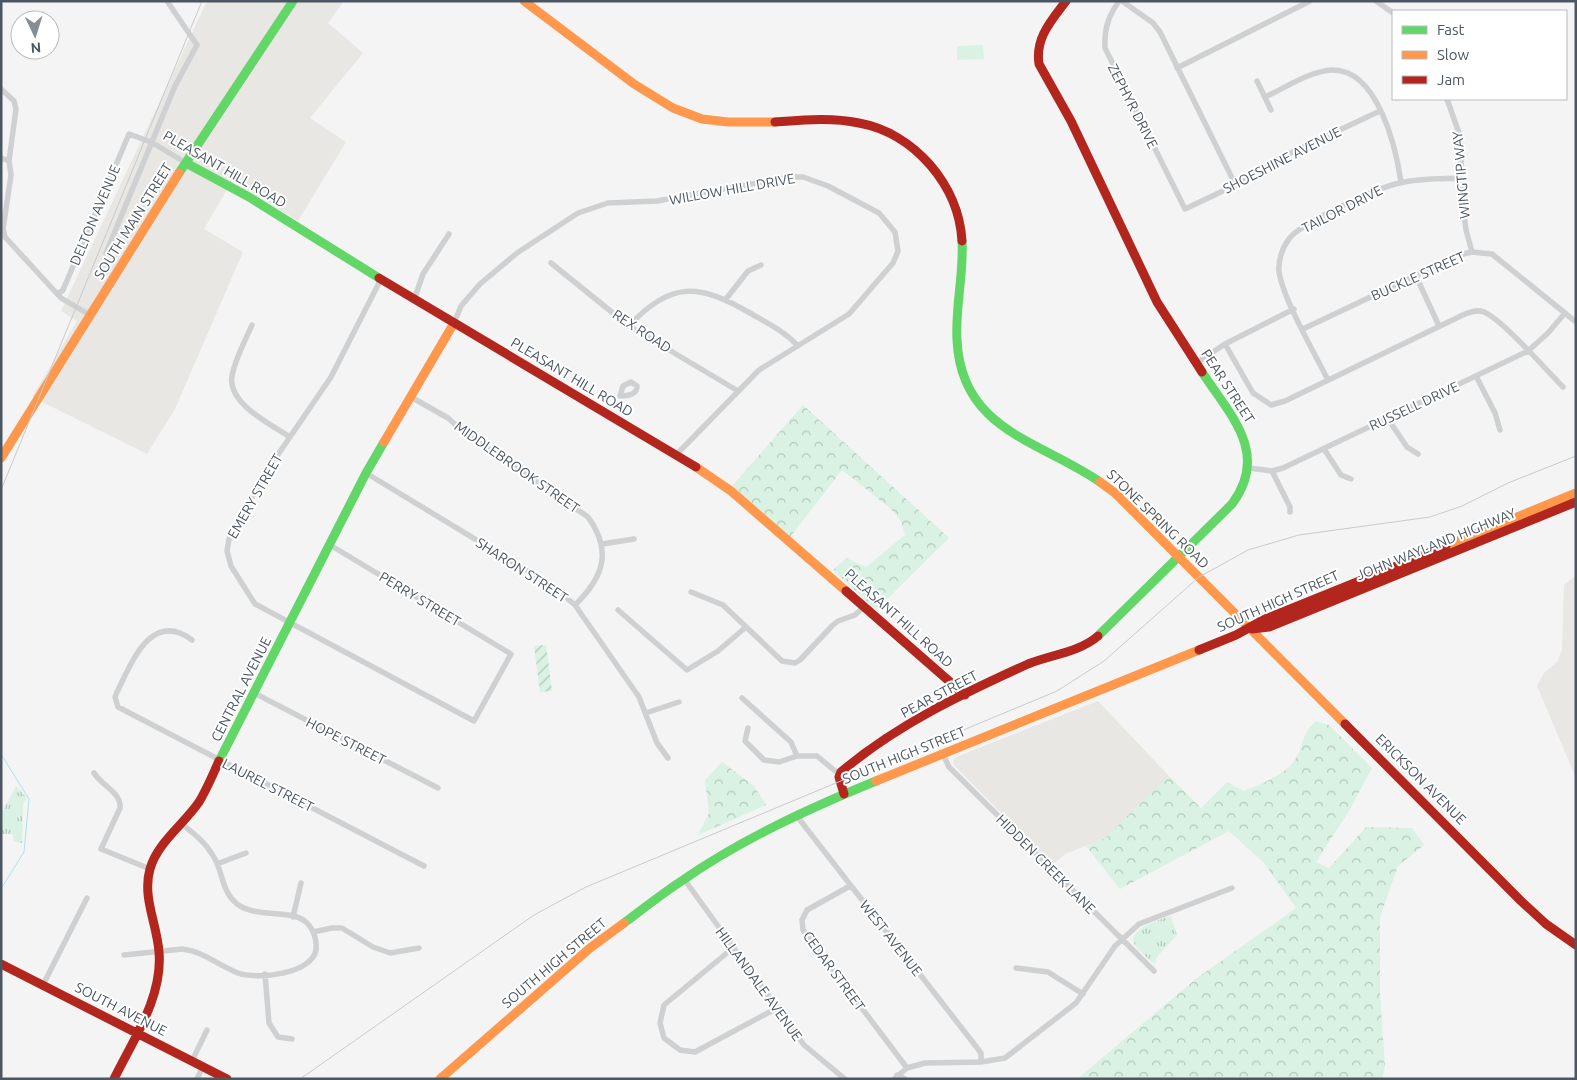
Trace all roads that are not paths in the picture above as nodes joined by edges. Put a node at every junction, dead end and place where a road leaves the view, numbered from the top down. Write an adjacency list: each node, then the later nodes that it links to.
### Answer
1 (167, 1): 17 (street)
2 (293, 1): 20 (main road, SOUTH MAIN STREET)
3 (524, 1): 72 (main road, STONE SPRING ROAD)
4 (1066, 1): 48 (main road, PEAR STREET)
5 (1121, 1): 9 (street); 24 (street, ZEPHYR DRIVE)
6 (1310, 1): 9 (street)
7 (1376, 1): 8 (street)
8 (1392, 12)
9 (1177, 68): 23 (street)
10 (1257, 81): 12 (street)
11 (1, 89): 19 (street)
12 (1265, 97): 14 (street); 15 (street)
13 (1448, 100): 21 (street, WINGTIP WAY)
14 (1271, 110)
15 (1380, 111): 22 (street); 23 (street, SHOESHINE AVENUE)
16 (129, 134): 17 (street, PLEASANT HILL ROAD); 33 (street, DELTON AVENUE)
17 (151, 142): 20 (street, PLEASANT HILL ROAD); 28 (street)
18 (1, 158): 19 (street)
19 (9, 161): 26 (street)
20 (186, 163): 32 (main road, PLEASANT HILL ROAD); 38 (main road, SOUTH MAIN STREET)
21 (1462, 178): 22 (street, TAILOR DRIVE); 27 (street, WINGTIP WAY)
22 (1401, 182): 36 (street, TAILOR DRIVE)
23 (1235, 184): 24 (street, SHOESHINE AVENUE)
24 (1185, 209)
25 (449, 234): 35 (street)
26 (4, 242): 33 (street)
27 (1472, 252): 31 (street, BUCKLE STREET); 37 (street, BUCKLE STREET)
28 (106, 253)
29 (551, 263): 42 (street, REX ROAD)
30 (761, 264): 34 (street)
31 (1416, 276): 43 (street); 44 (street, BUCKLE STREET)
32 (381, 278): 35 (main road, PLEASANT HILL ROAD); 56 (street, EMERY STREET)
33 (58, 294): 38 (street)
34 (726, 299): 42 (street); 46 (street)
35 (414, 300): 40 (main road, PLEASANT HILL ROAD)
36 (1294, 309): 44 (street, TAILOR DRIVE); 45 (street)
37 (1565, 313): 39 (street, BUCKLE STREET); 47 (street, RUSSELL DRIVE)
38 (90, 315): 60 (main road, SOUTH MAIN STREET)
39 (1576, 322)
40 (454, 324): 46 (street, WILLOW HILL DRIVE); 53 (main road, CENTRAL AVENUE); 59 (main road, PLEASANT HILL ROAD)
41 (252, 325): 56 (street)
42 (629, 326): 52 (street, REX ROAD)
43 (1439, 326): 47 (street); 50 (street)
44 (1303, 329): 50 (street, TAILOR DRIVE)
45 (1225, 344): 48 (street); 50 (street)
46 (797, 345): 52 (street, WILLOW HILL DRIVE)
47 (1528, 351): 49 (street, RUSSELL DRIVE); 51 (street)
48 (1196, 362): 61 (main road, PEAR STREET)
49 (1476, 376): 54 (street, RUSSELL DRIVE); 55 (street)
50 (1328, 380)
51 (1563, 387)
52 (738, 391): 59 (street, WILLOW HILL DRIVE)
53 (411, 397): 63 (main road, CENTRAL AVENUE); 69 (street, MIDDLEBROOK STREET)
54 (1388, 418): 57 (street, RUSSELL DRIVE); 58 (street)
55 (1500, 430)
56 (290, 437): 77 (street, EMERY STREET)
57 (1324, 449): 62 (street, RUSSELL DRIVE); 64 (street)
58 (1418, 454)
59 (676, 455): 75 (main road, PLEASANT HILL ROAD)
60 (1, 458)
61 (1249, 468): 62 (street); 72 (main road, PEAR STREET)
62 (1272, 471): 67 (street)
63 (366, 473): 70 (main road, CENTRAL AVENUE); 74 (street, SHARON STREET)
64 (1351, 479)
65 (1576, 493): 71 (main road, JOHN WAYLAND HIGHWAY)
66 (1576, 502): 79 (main road, JOHN WAYLAND HIGHWAY)
67 (1290, 512)
68 (634, 539): 69 (street)
69 (602, 544): 74 (street)
70 (330, 545): 77 (main road, CENTRAL AVENUE); 86 (street, PERRY STREET)
71 (1433, 551): 79 (main road, SOUTH HIGH STREET)
72 (1179, 557): 79 (main road, STONE SPRING ROAD); 82 (main road, PEAR STREET)
73 (691, 592): 78 (street)
74 (575, 605): 85 (street, SHARON STREET)
75 (865, 606): 78 (street); 82 (main road, PLEASANT HILL ROAD)
76 (618, 610): 78 (street)
77 (290, 624): 81 (main road, CENTRAL AVENUE); 86 (street, EMERY STREET)
78 (746, 627)
79 (1249, 629): 88 (main road, SOUTH HIGH STREET); 110 (main road, ERICKSON AVENUE)
80 (192, 640): 91 (street, LAUREL STREET)
81 (254, 693): 91 (main road, CENTRAL AVENUE); 94 (street, HOPE STREET)
82 (965, 695): 93 (main road, PEAR STREET)
83 (742, 698): 89 (street)
84 (679, 702): 85 (street)
85 (646, 713): 90 (street, SHARON STREET)
86 (474, 721)
87 (748, 728): 89 (street)
88 (943, 754): 95 (main road, SOUTH HIGH STREET); 109 (street, HIDDEN CREEK LANE)
89 (797, 756): 93 (street)
90 (668, 758)
91 (220, 761): 97 (main road, CENTRAL AVENUE); 100 (street, LAUREL STREET)
92 (94, 773): 101 (street)
93 (840, 775): 95 (main road)
94 (438, 788)
95 (844, 794): 96 (main road, SOUTH HIGH STREET)
96 (796, 815): 102 (main road, SOUTH HIGH STREET); 104 (street, WEST AVENUE)
97 (182, 824): 99 (street); 101 (main road, CENTRAL AVENUE)
98 (246, 853): 99 (street)
99 (217, 864): 107 (street)
100 (424, 866)
101 (150, 869): 113 (main road, CENTRAL AVENUE)
102 (684, 879): 112 (street, HILLANDALE AVENUE); 133 (main road, SOUTH HIGH STREET)
103 (301, 882): 107 (street)
104 (850, 886): 126 (street, WEST AVENUE); 128 (street, CEDAR STREET)
105 (1232, 888): 109 (street)
106 (87, 898): 119 (street)
107 (293, 917): 108 (street)
108 (313, 932): 111 (street); 118 (street)
109 (1122, 939): 117 (street, HIDDEN CREEK LANE); 120 (street)
110 (1576, 945)
111 (419, 948)
112 (733, 948): 121 (street, HILLANDALE AVENUE); 121 (street)
113 (159, 951): 114 (street); 118 (street); 123 (main road, CENTRAL AVENUE)
114 (124, 956)
115 (1, 964): 119 (main road, SOUTH AVENUE)
116 (1016, 968): 120 (street)
117 (1154, 971)
118 (265, 974): 124 (street)
119 (43, 985): 123 (main road, SOUTH AVENUE)
120 (1083, 994): 126 (street)
121 (777, 1008): 134 (street, HILLANDALE AVENUE)
122 (207, 1030): 125 (street)
123 (136, 1032): 125 (main road, SOUTH AVENUE); 130 (main road, CENTRAL AVENUE)
124 (292, 1039)
125 (192, 1061): 127 (main road, SOUTH AVENUE)
126 (981, 1062): 128 (street)
127 (203, 1066): 131 (street); 132 (main road, SOUTH AVENUE)
128 (907, 1068): 129 (street)
129 (895, 1077): 135 (street)
130 (114, 1079)
131 (197, 1079)
132 (227, 1079)
133 (440, 1079)
134 (845, 1079)
135 (905, 1079)

